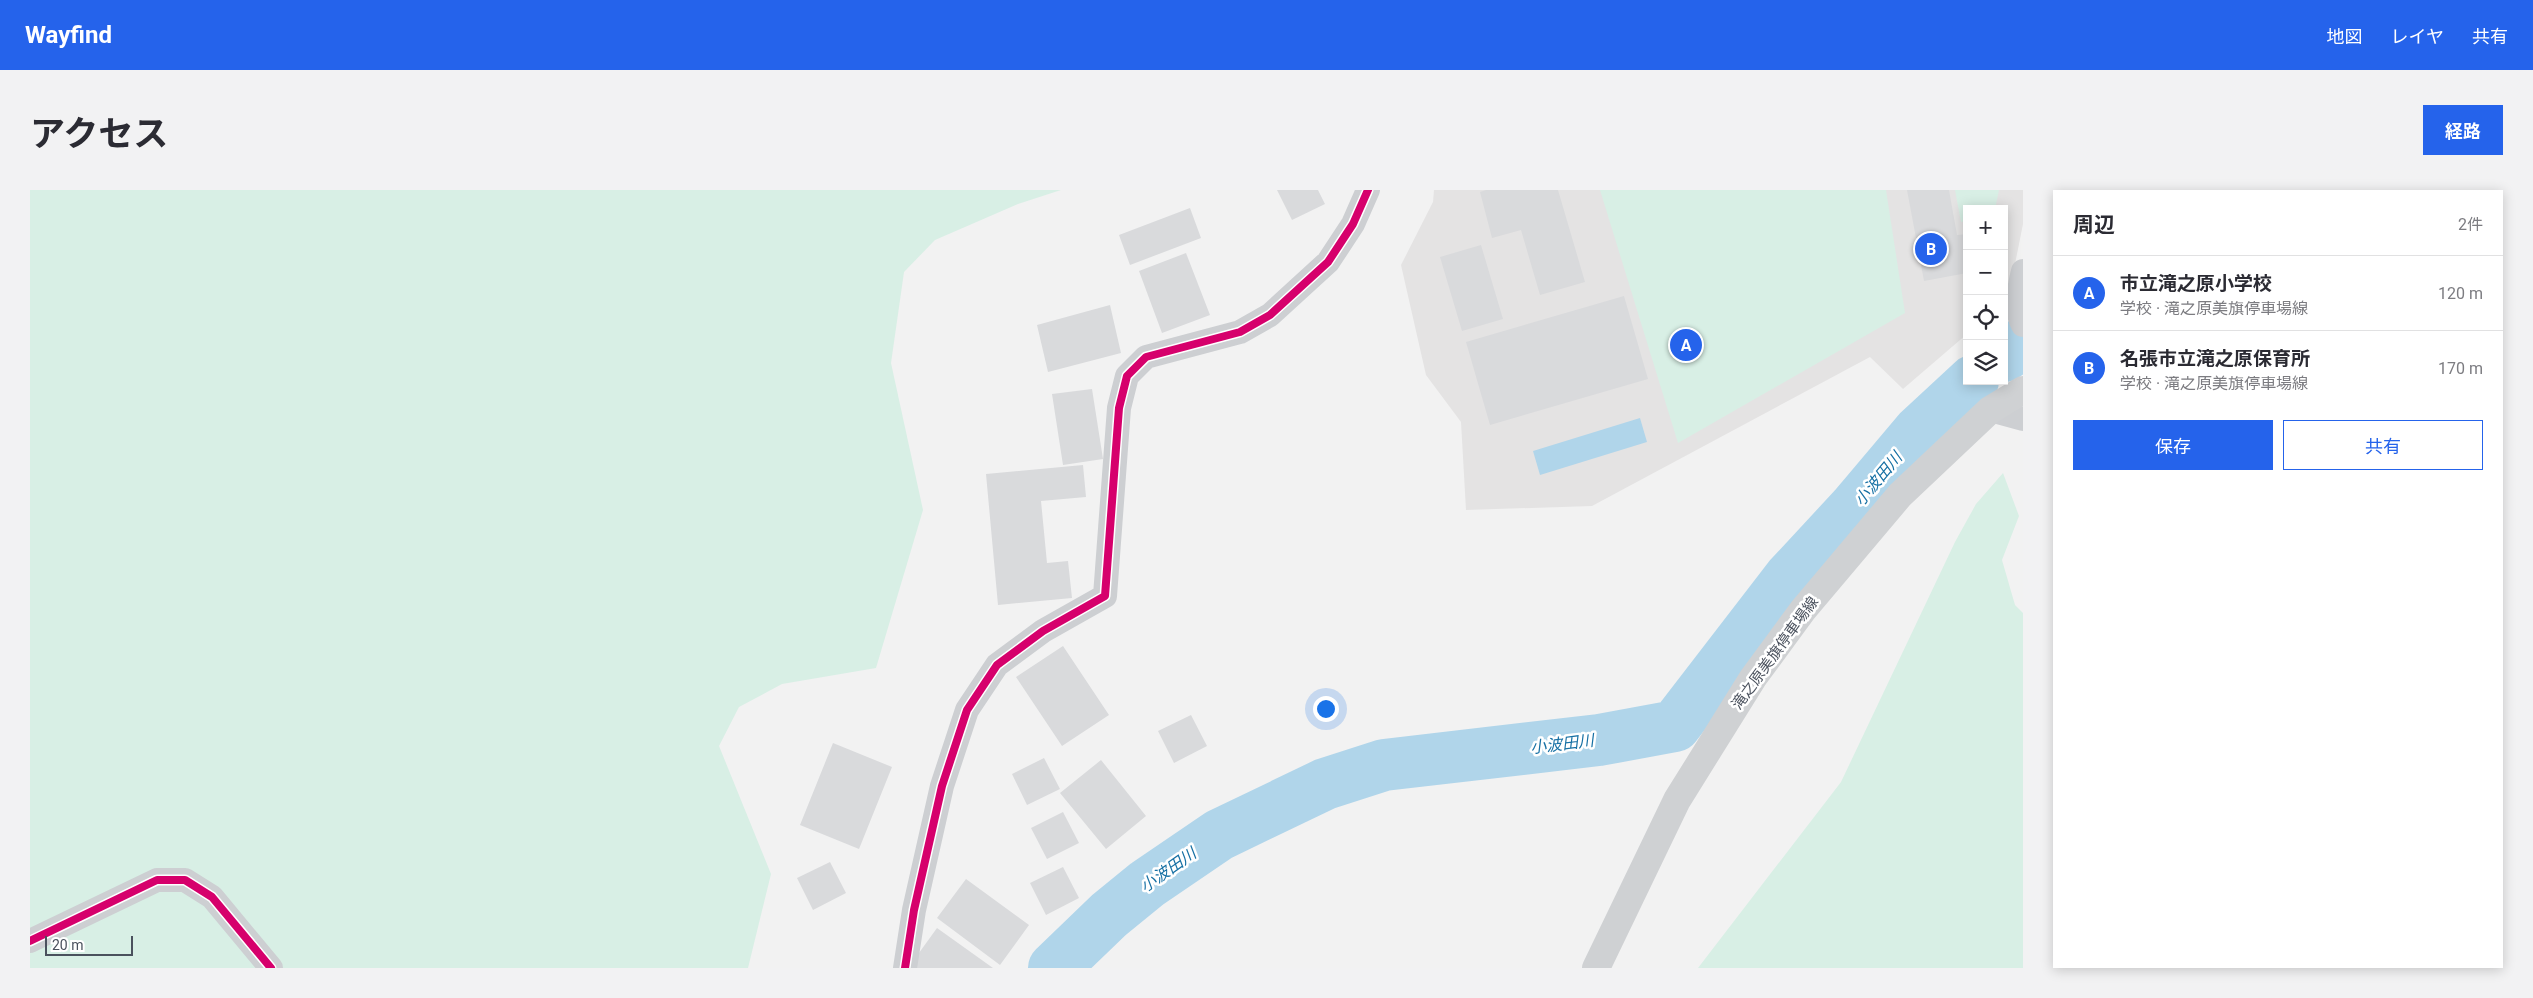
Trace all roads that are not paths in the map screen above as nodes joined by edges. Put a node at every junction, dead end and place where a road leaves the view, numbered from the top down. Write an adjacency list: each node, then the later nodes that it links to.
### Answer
1 (1368, 190): 9 (street)
2 (2023, 271): 3 (street)
3 (2021, 322)
4 (2023, 390): 5 (main road, 滝之原美旗停車場線)
5 (1990, 410): 6 (street); 10 (main road, 滝之原美旗停車場線)
6 (2023, 419)
7 (30, 941): 8 (street)
8 (271, 968)
9 (906, 968)
10 (1596, 968)

